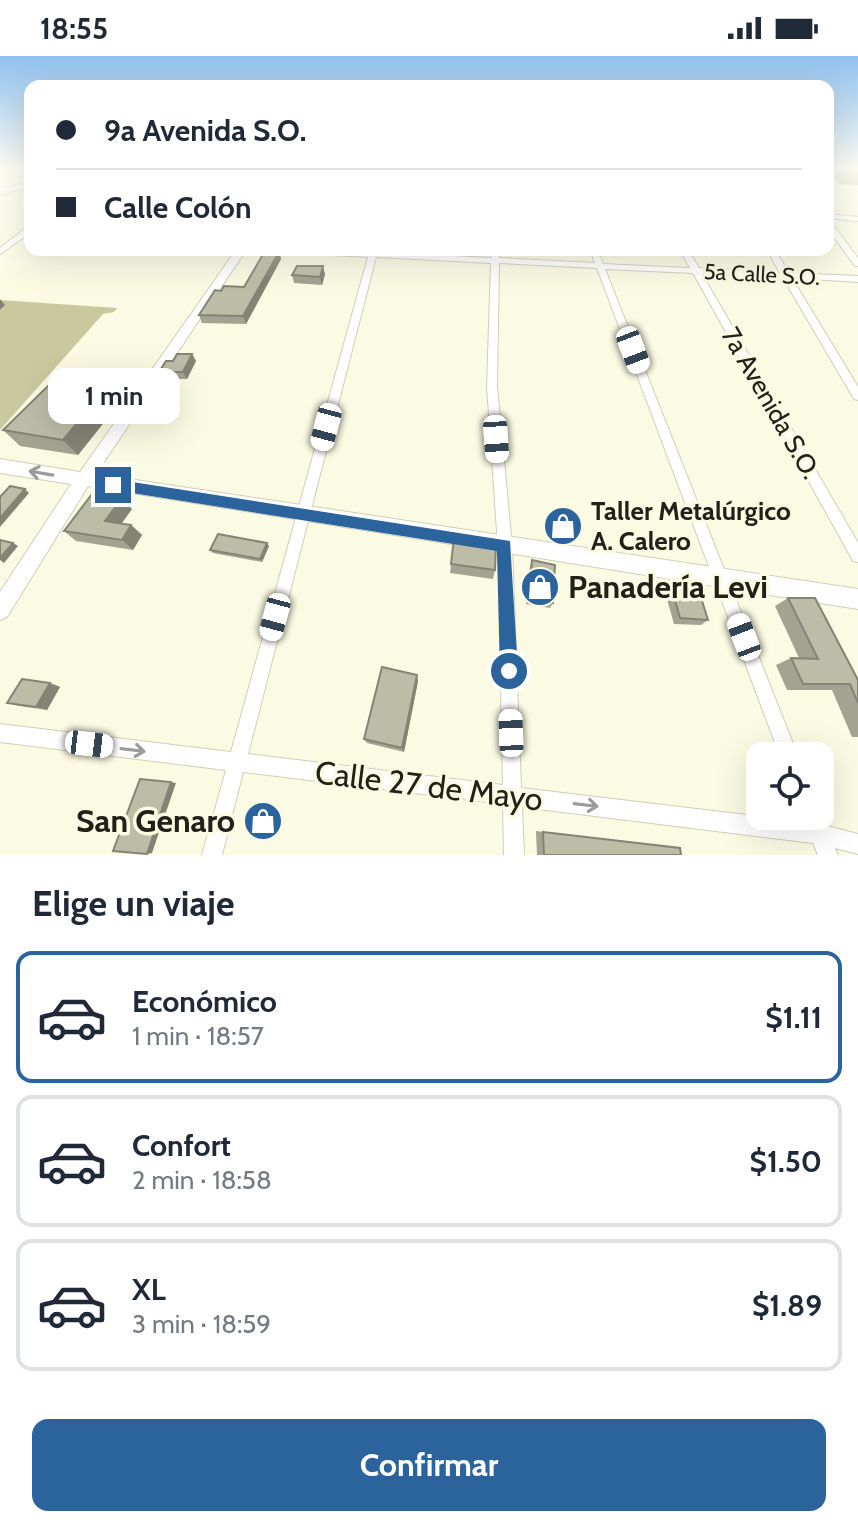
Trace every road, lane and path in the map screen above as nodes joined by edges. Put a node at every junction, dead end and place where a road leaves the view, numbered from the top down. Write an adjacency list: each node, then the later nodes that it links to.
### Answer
1 (834, 217): 2 (street)
2 (858, 219)
3 (834, 232): 13 (street)
4 (24, 234): 5 (street)
5 (0, 252)
6 (237, 256): 20 (main road)
7 (373, 256): 21 (street)
8 (496, 256): 22 (street)
9 (506, 256): 14 (street, 5a Calle S.O.)
10 (596, 256): 14 (street)
11 (687, 256): 15 (street, 7a Avenida S.O.)
12 (774, 256): 16 (street)
13 (858, 264)
14 (600, 265): 15 (street, 5a Calle S.O.); 24 (street)
15 (694, 270): 16 (street, 5a Calle S.O.); 23 (street, 7a Avenida S.O.)
16 (785, 275): 17 (street, 5a Calle S.O.); 18 (street)
17 (858, 279)
18 (858, 396)
19 (0, 466): 20 (main road, one-way to 19)
20 (83, 480): 21 (main road); 26 (main road)
21 (303, 514): 22 (main road); 29 (street)
22 (505, 546): 24 (main road); 30 (street)
23 (858, 556)
24 (721, 578): 25 (main road); 28 (street)
25 (858, 599)
26 (0, 610)
27 (0, 733): 29 (street, Calle 27 de Mayo, one-way to 29)
28 (784, 742)
29 (236, 763): 30 (street, Calle 27 de Mayo); 35 (street)
30 (514, 796): 31 (street, Calle 27 de Mayo, one-way to 31); 36 (street)
31 (746, 818)
32 (818, 830): 37 (street)
33 (827, 830): 34 (street, Calle 27 de Mayo)
34 (858, 844)
35 (212, 855)
36 (514, 855)
37 (828, 855)

